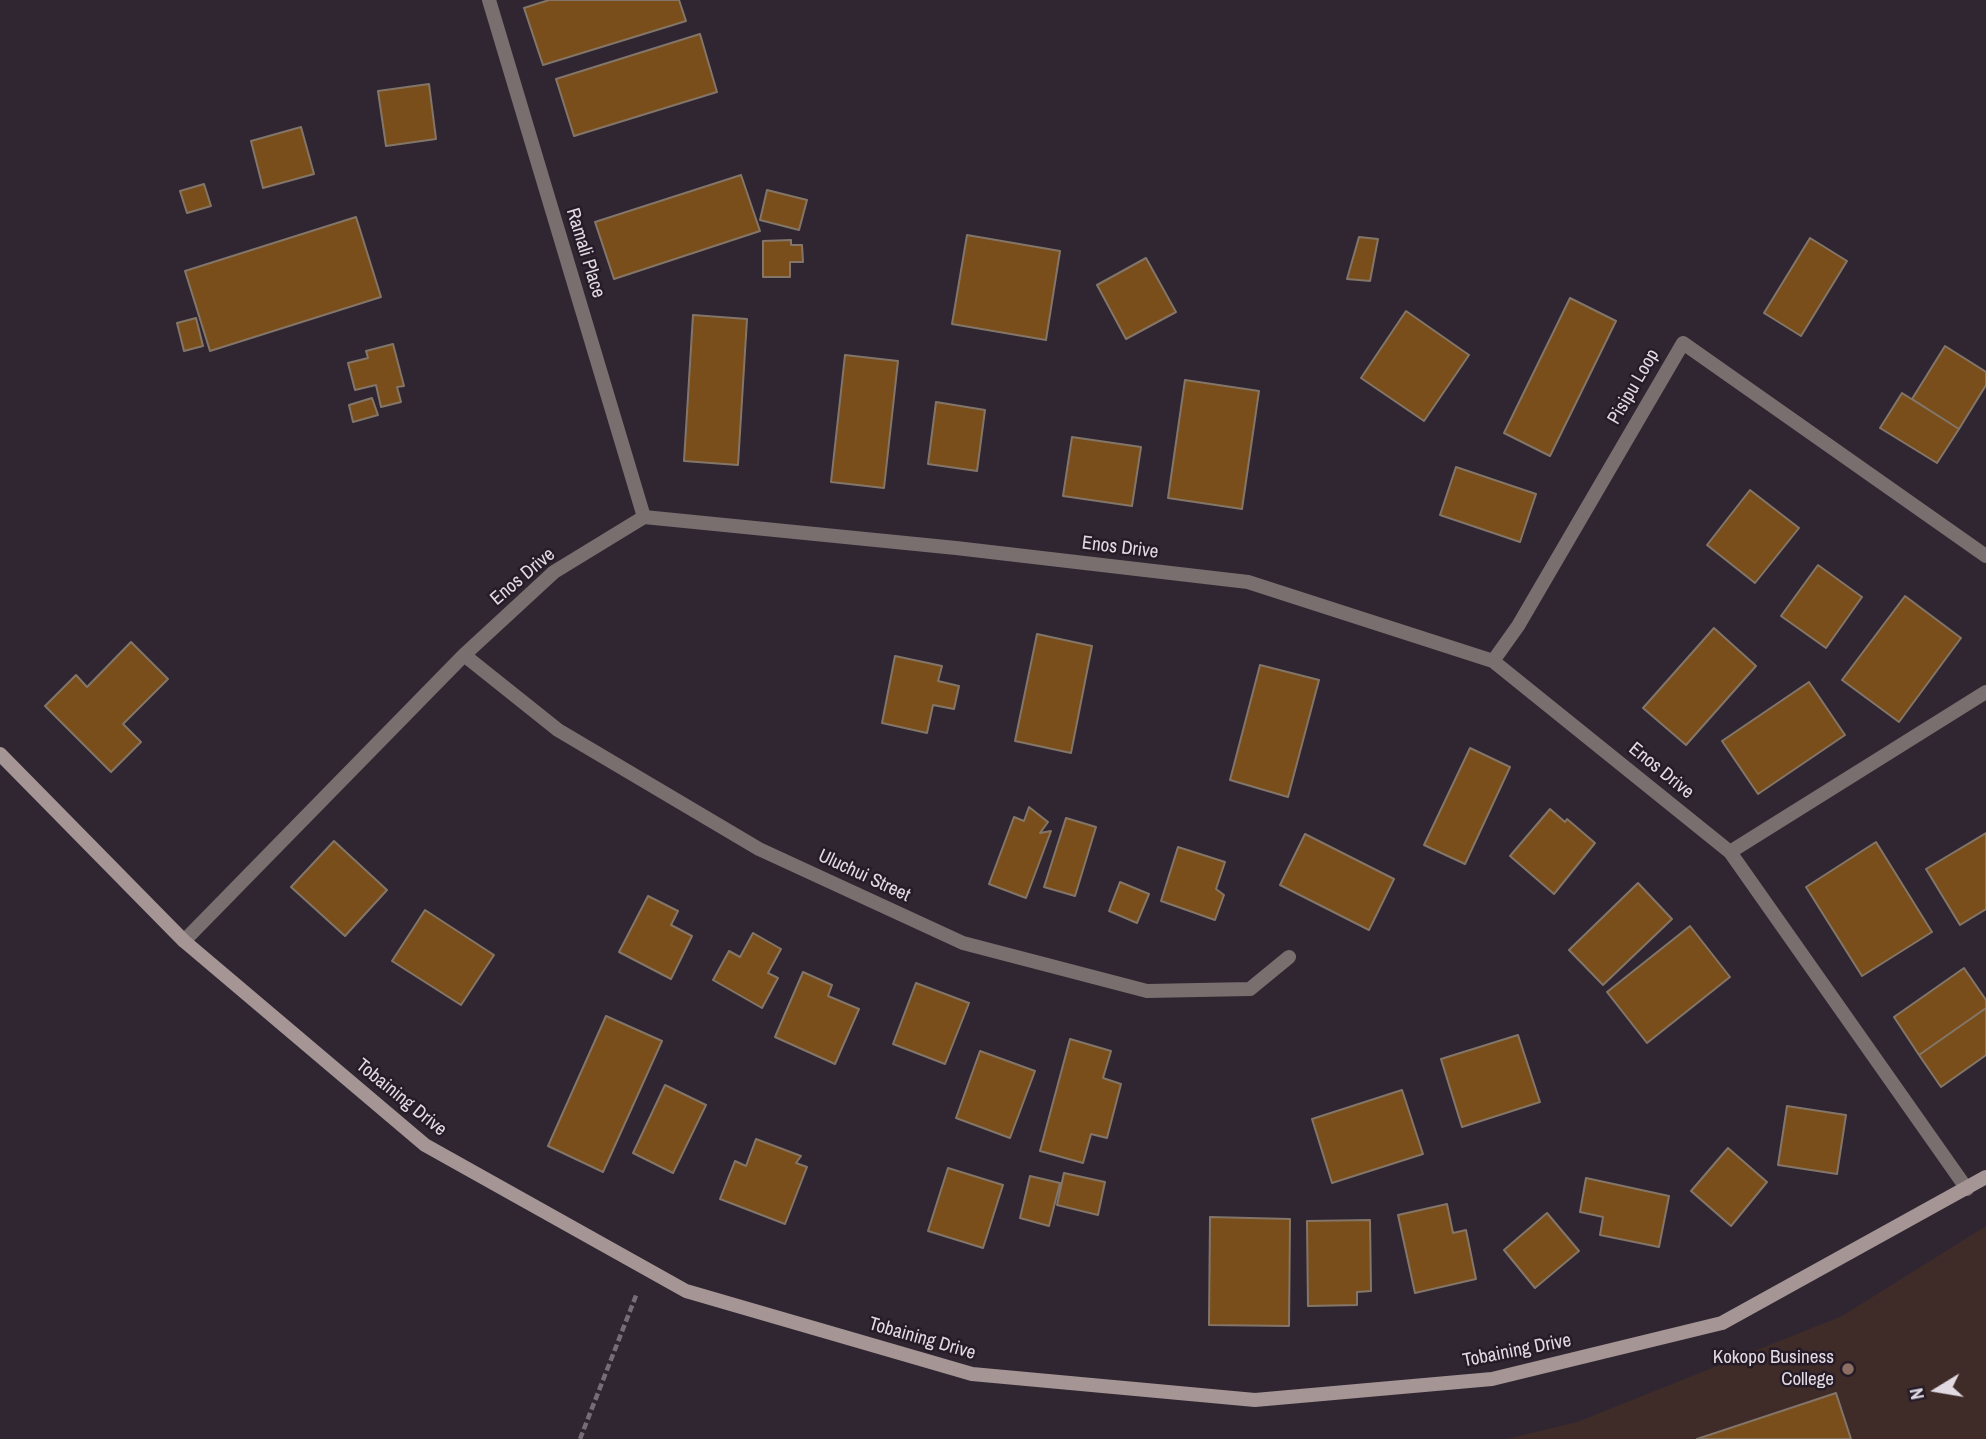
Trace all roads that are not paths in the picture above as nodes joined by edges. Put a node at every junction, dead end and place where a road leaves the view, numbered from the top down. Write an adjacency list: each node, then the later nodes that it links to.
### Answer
1 (489, 0): 2 (street, Ramali Place)
2 (644, 517): 4 (street, Enos Drive); 5 (street, Enos Drive)
3 (1986, 556): 5 (street, Pisipu Loop)
4 (464, 655): 9 (street, Enos Drive); 10 (street, Uluchui Street)
5 (1493, 661): 8 (street, Enos Drive)
6 (1986, 692): 8 (street)
7 (0, 754): 9 (street, Tobaining Drive)
8 (1730, 852): 12 (street, Enos Drive)
9 (184, 941): 12 (street, Tobaining Drive)
10 (1289, 957)
11 (1986, 1177): 12 (street, Tobaining Drive)
12 (1967, 1189)

